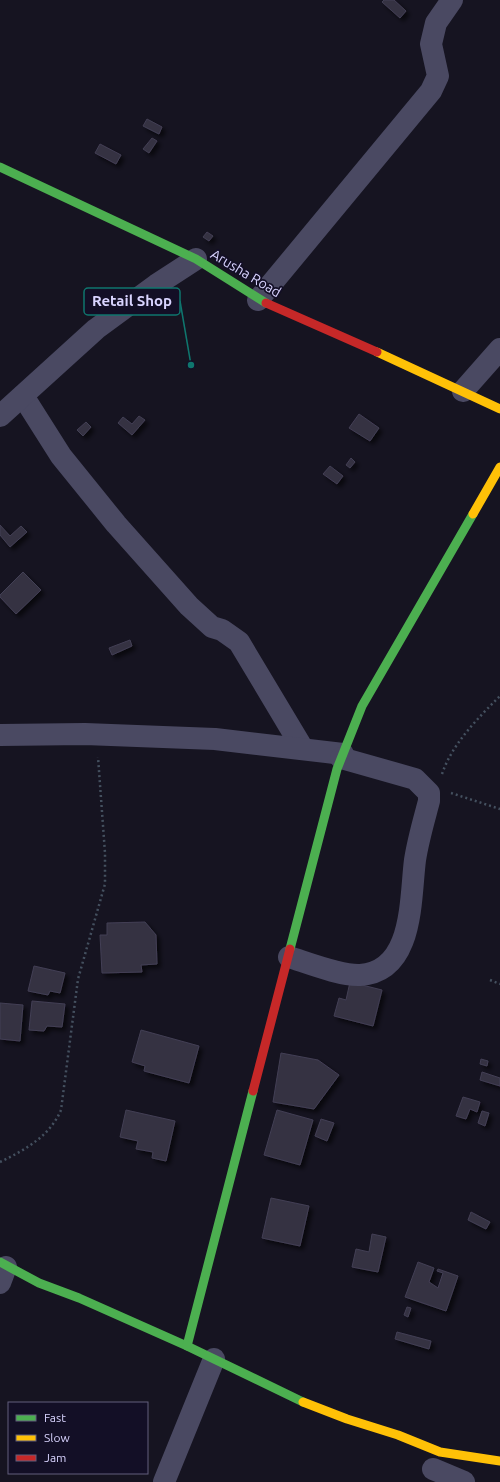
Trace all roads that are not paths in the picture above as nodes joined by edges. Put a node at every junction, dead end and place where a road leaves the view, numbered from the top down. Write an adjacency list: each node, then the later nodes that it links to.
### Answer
1 (452, 0): 4 (street)
2 (0, 167): 3 (street, Arusha Road)
3 (196, 259): 4 (street, Arusha Road); 7 (street)
4 (258, 300): 6 (street, Arusha Road)
5 (500, 349): 6 (street)
6 (463, 391): 8 (street, Arusha Road)
7 (23, 396): 9 (street); 12 (street)
8 (500, 409)
9 (0, 416)
10 (500, 467): 13 (street)
11 (0, 735): 12 (street)
12 (303, 749): 13 (street)
13 (342, 756): 14 (street); 14 (street)
14 (289, 957): 16 (street)
15 (2, 1271): 16 (street)
16 (187, 1346): 17 (street)
17 (214, 1359): 19 (street); 20 (street)
18 (500, 1461): 19 (street)
19 (433, 1468): 21 (street)
20 (164, 1482)
21 (464, 1482)

